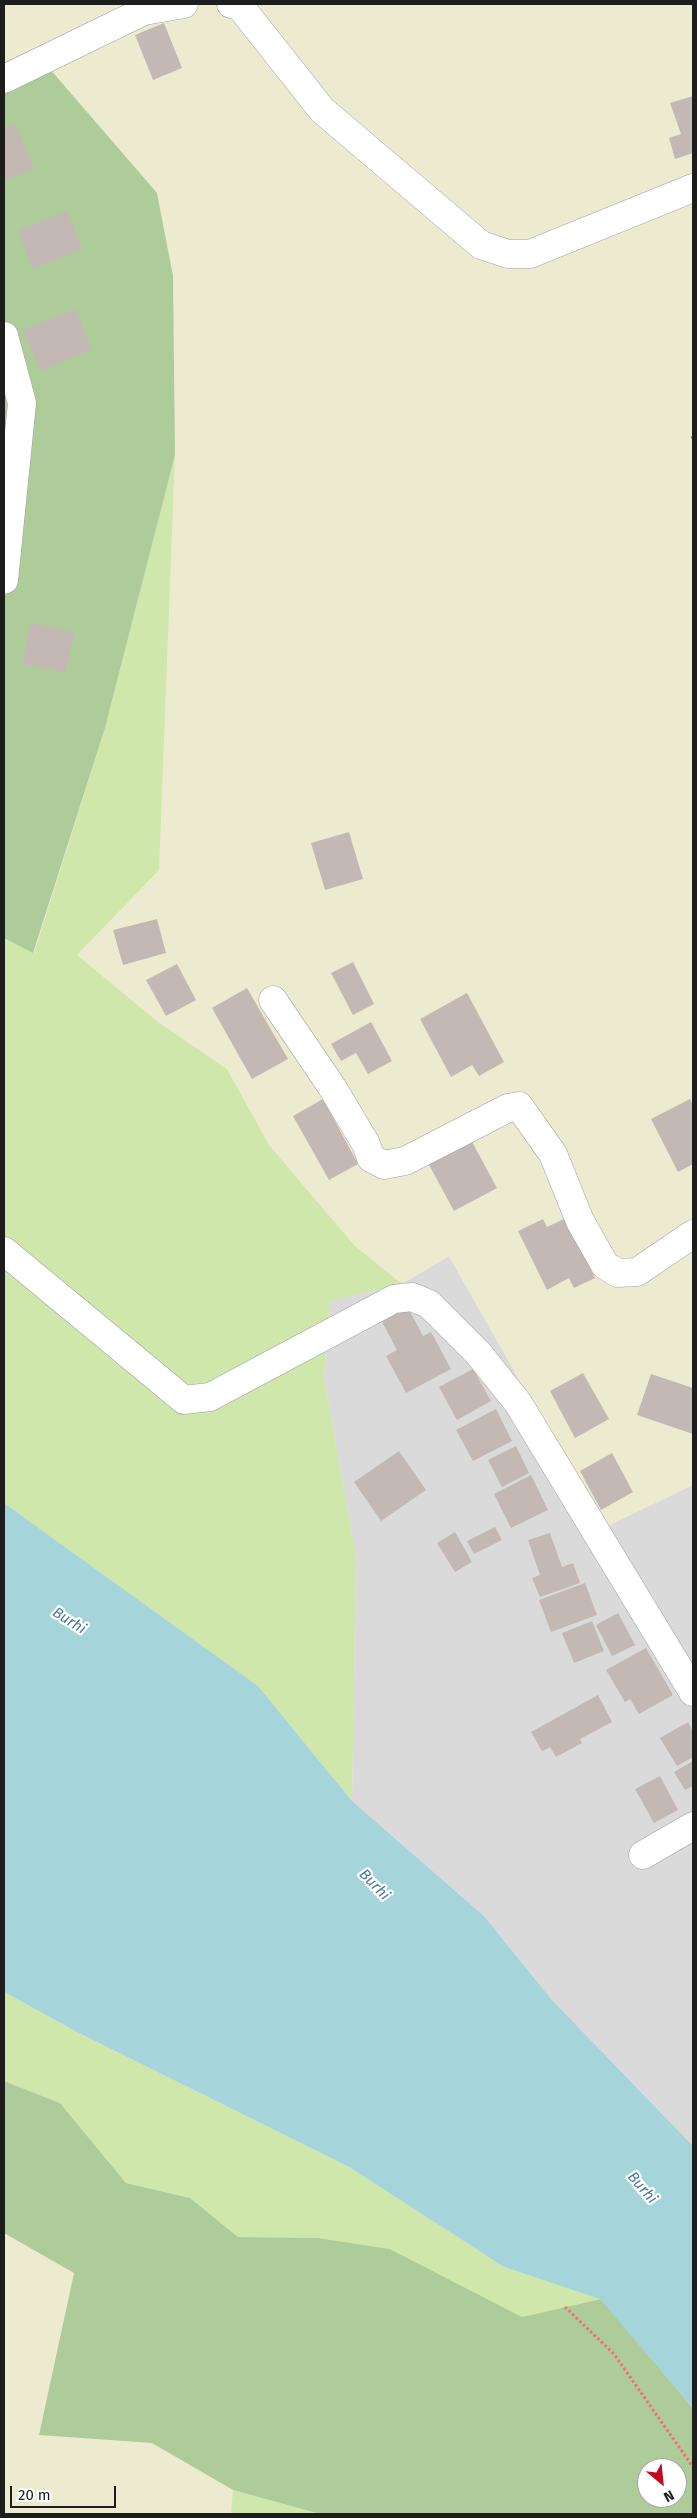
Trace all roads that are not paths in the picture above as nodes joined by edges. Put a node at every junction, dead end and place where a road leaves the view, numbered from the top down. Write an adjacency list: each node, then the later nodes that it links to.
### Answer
1 (184, 4): 3 (street)
2 (231, 4): 4 (street)
3 (4, 78)
4 (693, 188)
5 (4, 336): 6 (street)
6 (4, 580)
7 (273, 1000): 8 (street)
8 (693, 1234)
9 (4, 1251): 10 (street)
10 (683, 1652): 11 (street)
11 (693, 1692)
12 (693, 1826): 13 (street)
13 (643, 1855)

